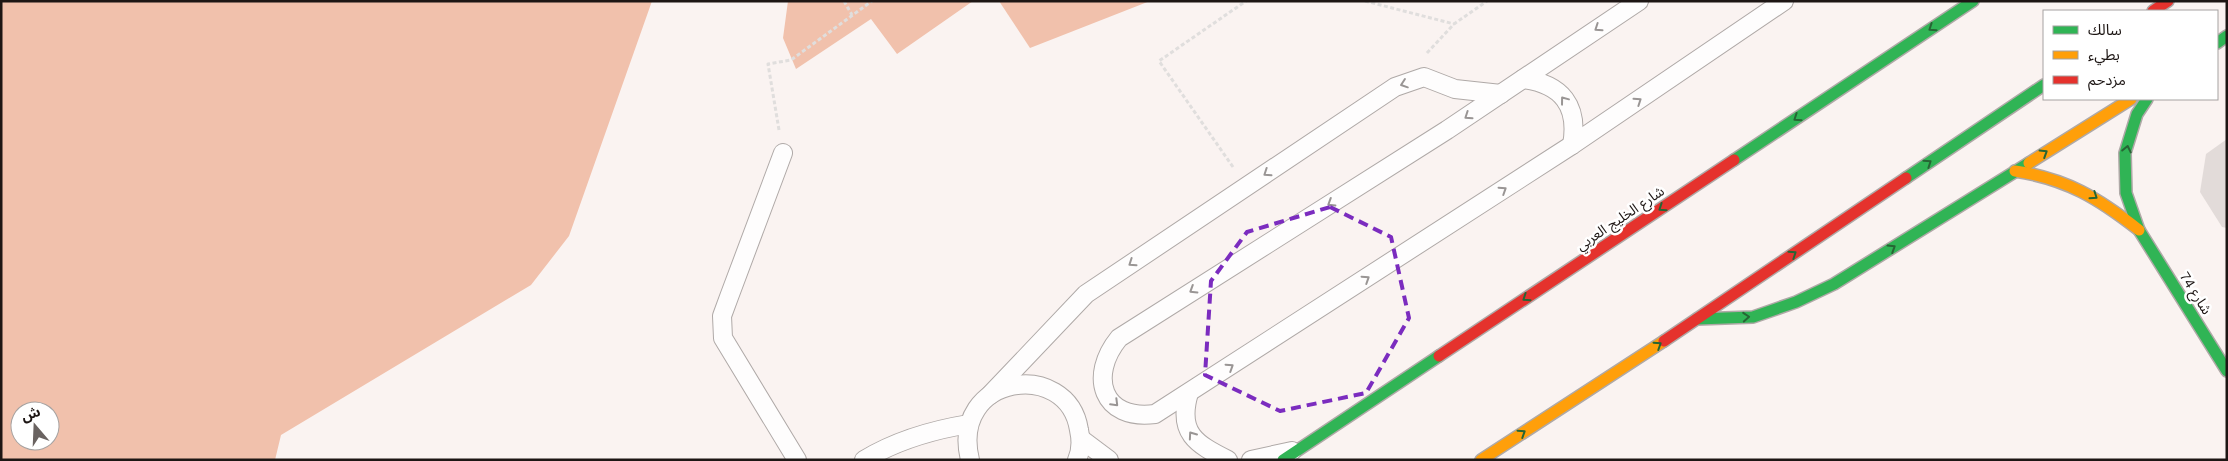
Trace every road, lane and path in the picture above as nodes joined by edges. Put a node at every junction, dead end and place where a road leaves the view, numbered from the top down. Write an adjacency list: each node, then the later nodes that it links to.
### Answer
1 (844, 1): 12 (path)
2 (872, 1): 12 (path)
3 (1246, 1): 23 (path)
4 (1365, 1): 13 (path)
5 (1487, 1): 13 (path)
6 (1639, 1): 14 (lane, one-way to 14)
7 (1760, 1): 10 (lane)
8 (1973, 1): 31 (main road, شارع الخليج العربي, one-way to 31)
9 (2168, 1): 11 (main road)
10 (1781, 3): 20 (lane, one-way to 10)
11 (2154, 10)
12 (852, 15): 21 (path)
13 (1454, 24): 16 (path)
14 (1523, 79): 17 (lane); 20 (lane, one-way to 14)
15 (2043, 86): 25 (main road, one-way to 15)
16 (1395, 87): 17 (lane, one-way to 16); 23 (lane, one-way to 23)
17 (1501, 94): 27 (lane, one-way to 27)
18 (2129, 100): 22 (main road, one-way to 18)
19 (2146, 100): 24 (main road, شارع 74, one-way to 19)
20 (1572, 146): 27 (lane, one-way to 20)
21 (783, 153): 32 (lane)
22 (2015, 171): 24 (main road, شارع 74, one-way to 24); 25 (main road, one-way to 22)
23 (1246, 186): 28 (lane, one-way to 28)
24 (2139, 230): 26 (main road, شارع 74)
25 (1697, 319): 39 (main road, one-way to 25)
26 (2227, 371)
27 (1189, 393): 37 (lane, one-way to 27)
28 (990, 395): 29 (lane); 30 (lane)
29 (969, 424): 33 (lane); 34 (lane)
30 (1081, 439): 35 (lane); 36 (lane)
31 (1290, 455): 38 (lane)
32 (796, 460)
33 (864, 460)
34 (970, 460)
35 (1077, 460)
36 (1109, 460)
37 (1228, 460)
38 (1251, 460)
39 (1481, 460)

